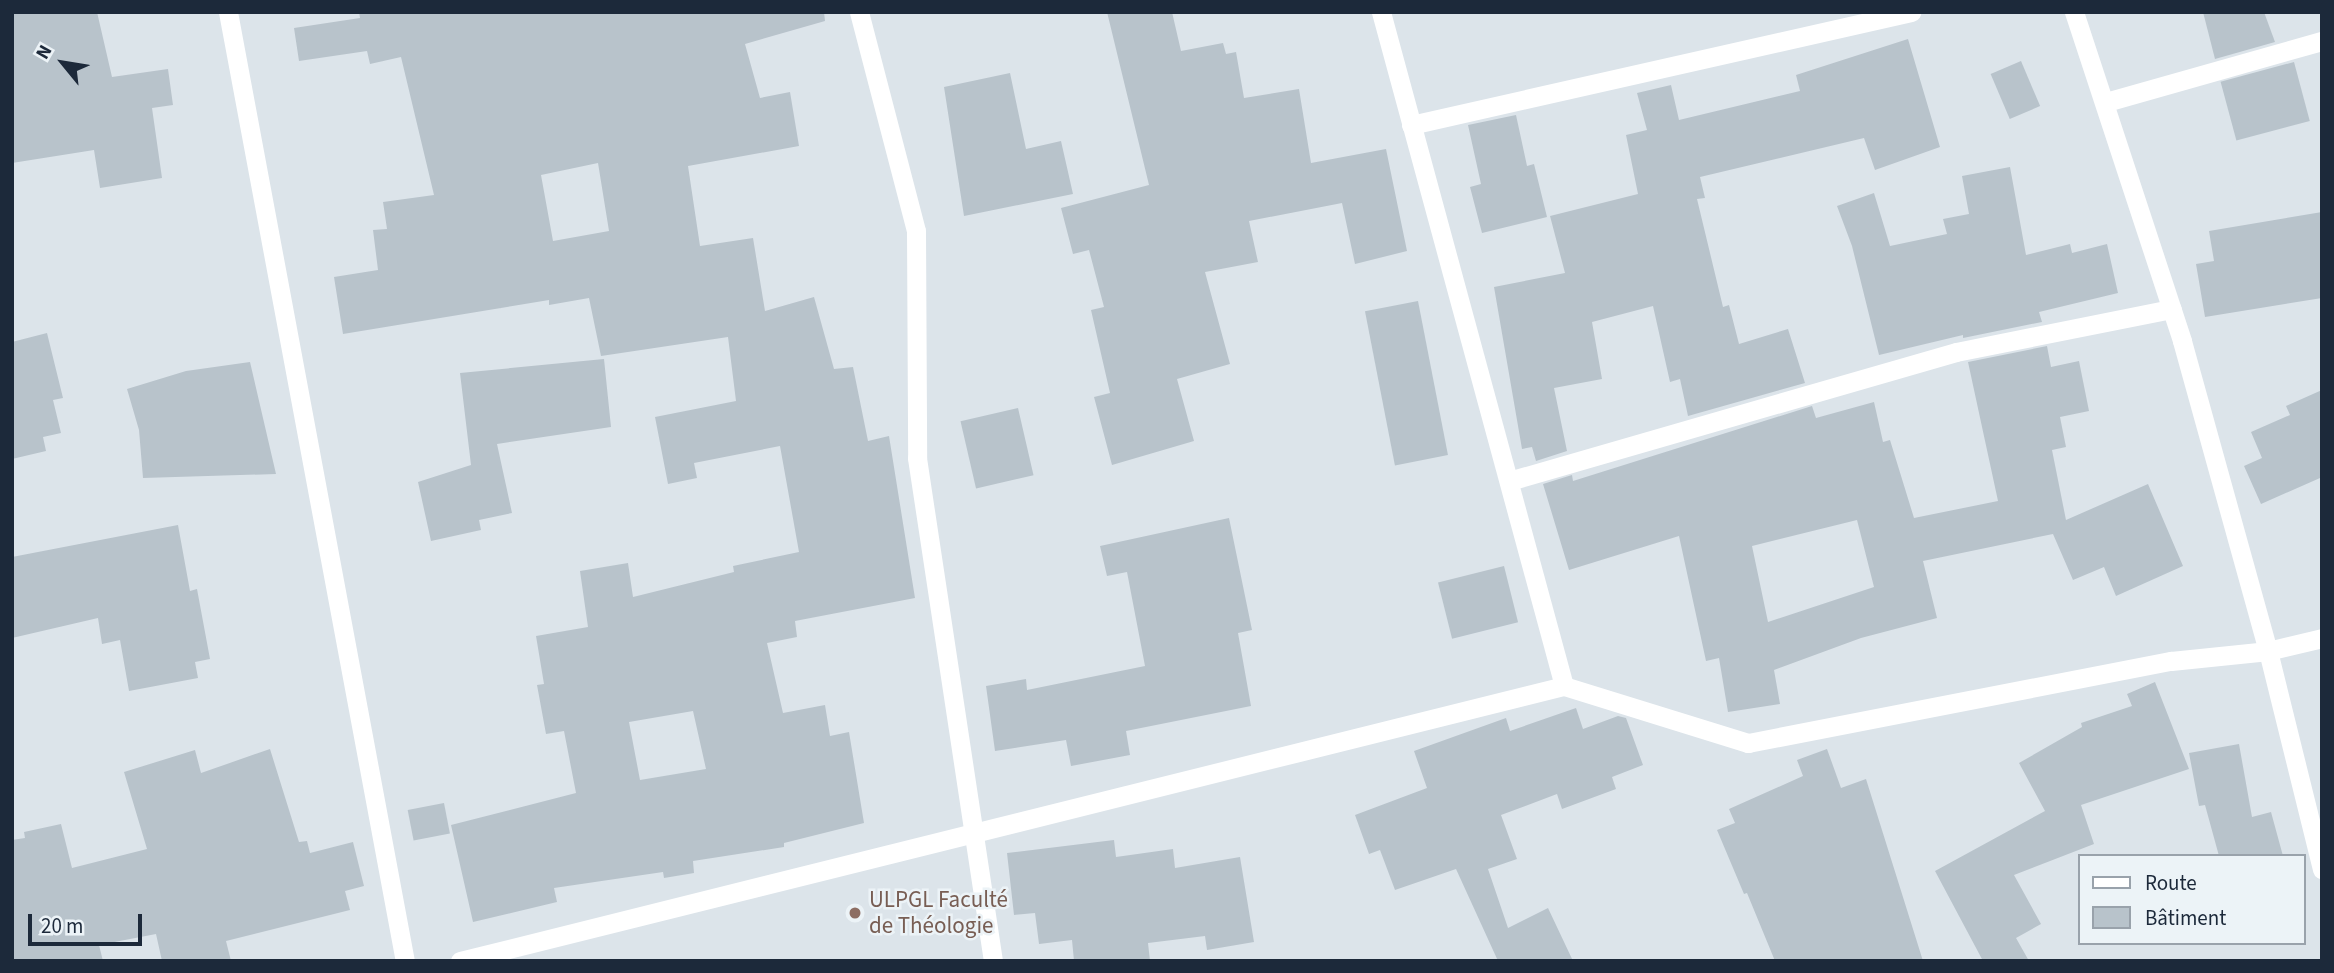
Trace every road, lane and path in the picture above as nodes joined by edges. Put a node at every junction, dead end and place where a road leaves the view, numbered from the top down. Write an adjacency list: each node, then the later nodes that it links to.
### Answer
1 (228, 12): 16 (street)
2 (859, 12): 14 (street)
3 (1381, 12): 8 (street)
4 (1911, 12): 8 (street)
5 (2074, 12): 7 (street)
6 (2322, 41): 7 (street)
7 (2106, 102): 9 (street)
8 (1411, 125): 10 (street)
9 (2172, 309): 10 (street); 12 (street)
10 (1509, 481): 13 (street)
11 (2322, 638): 12 (street)
12 (2268, 651): 13 (street); 15 (street)
13 (1564, 686): 14 (street)
14 (973, 830): 17 (street); 18 (street)
15 (2322, 869)
16 (405, 961)
17 (460, 961)
18 (993, 961)

